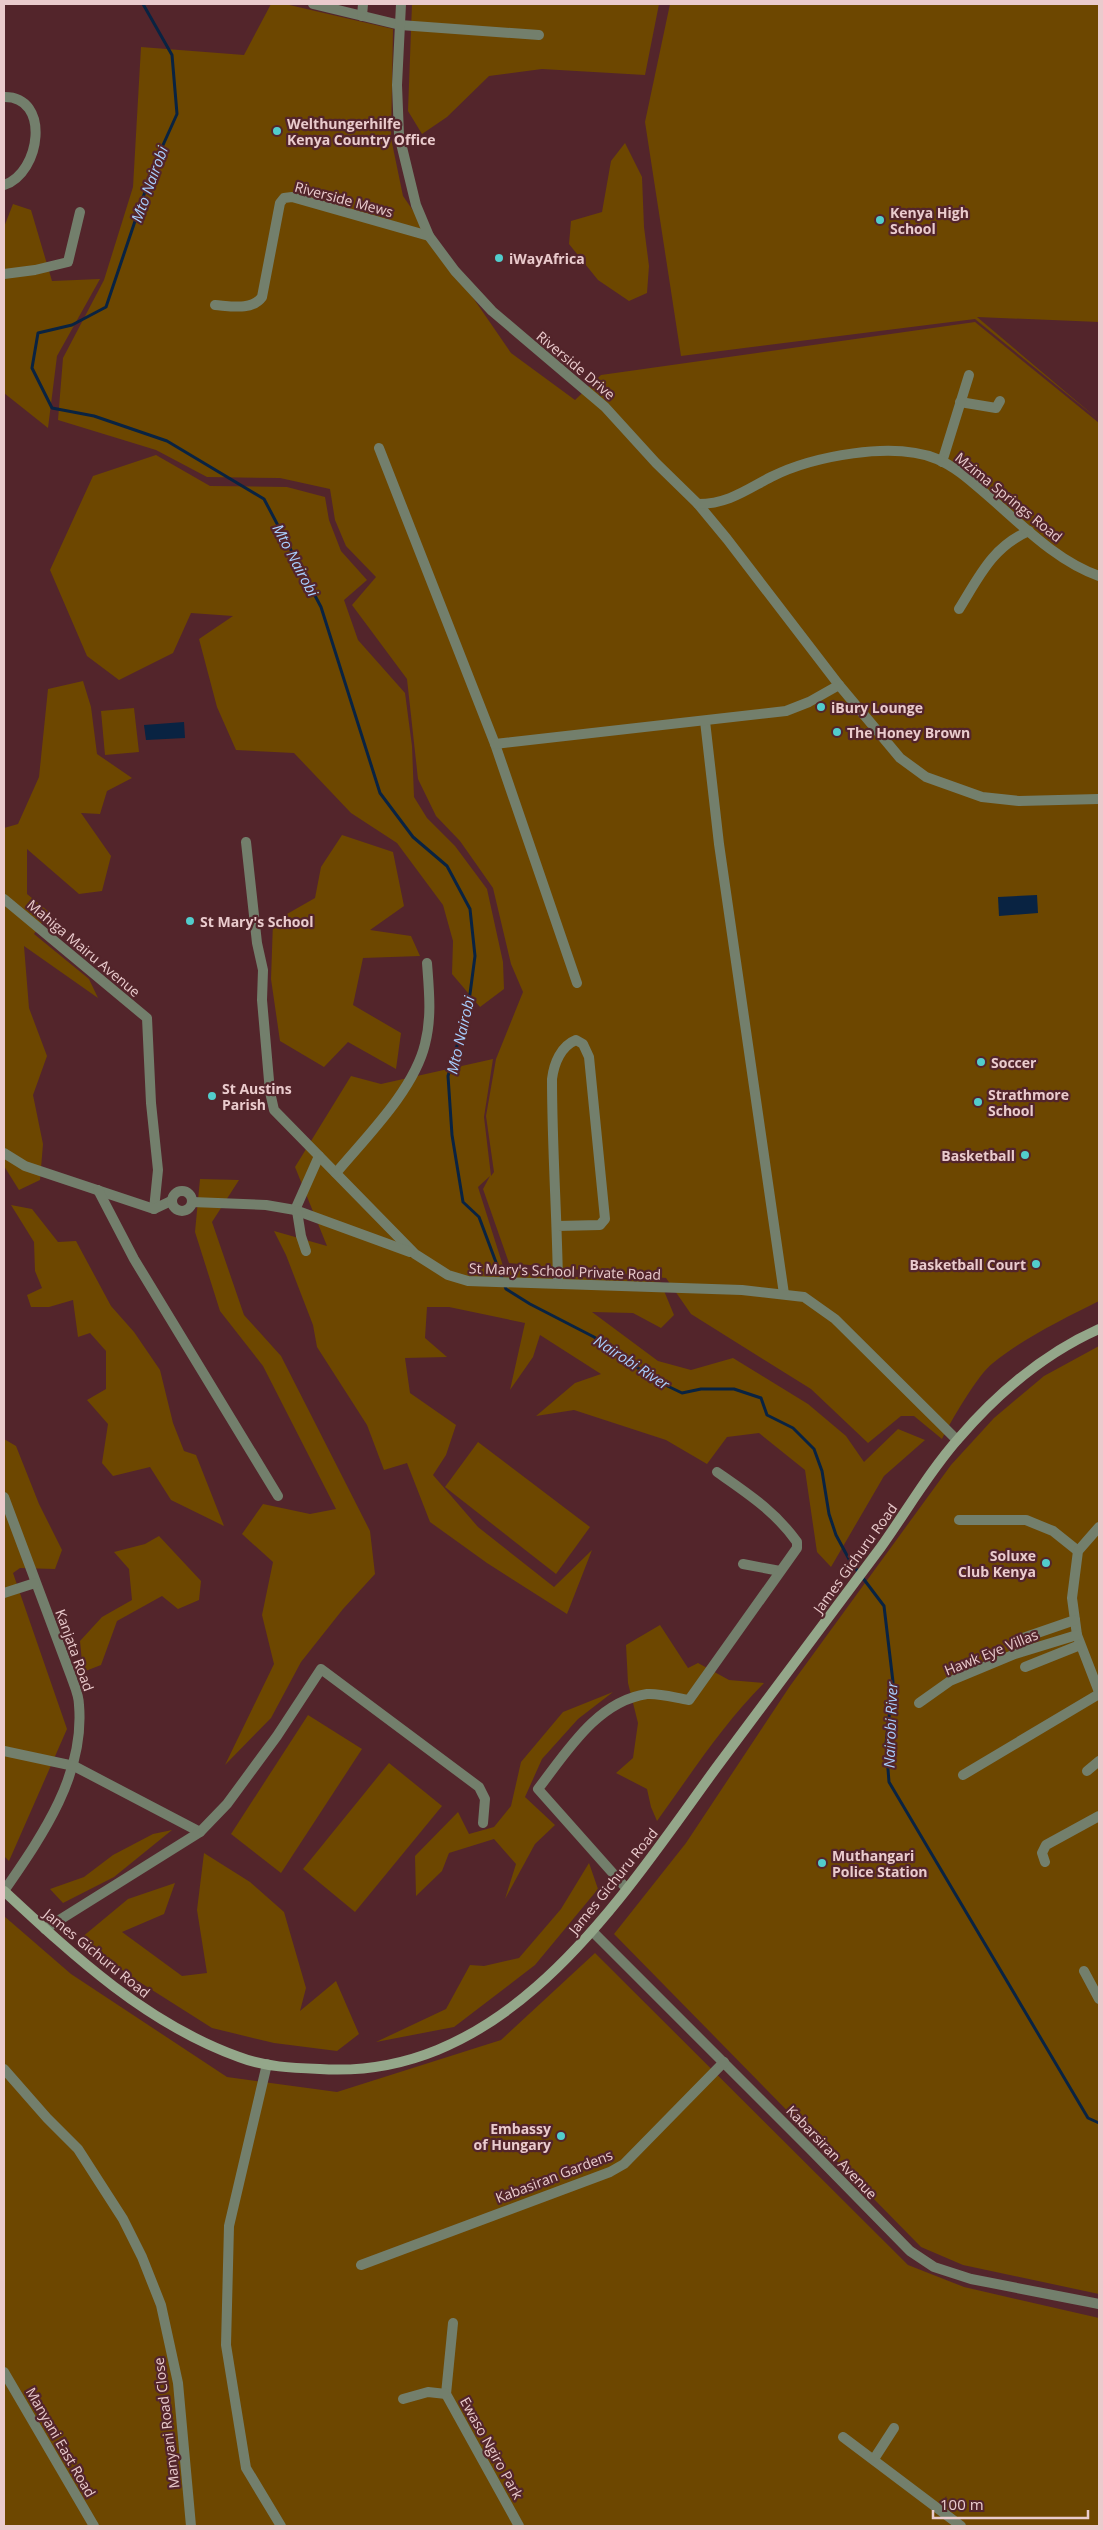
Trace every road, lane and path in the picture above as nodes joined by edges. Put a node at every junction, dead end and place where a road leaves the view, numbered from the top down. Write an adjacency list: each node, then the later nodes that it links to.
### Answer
1 (313, 4): 4 (street)
2 (363, 4): 4 (street)
3 (401, 4): 5 (street, Riverside Drive)
4 (362, 16): 5 (street)
5 (400, 25): 6 (street); 10 (street, Riverside Drive)
6 (539, 35)
7 (4, 97): 8 (street)
8 (4, 185)
9 (80, 212): 11 (street)
10 (429, 236): 12 (street, Riverside Mews); 18 (street, Riverside Drive)
11 (4, 274)
12 (215, 305)
13 (968, 374): 15 (street)
14 (1000, 401): 15 (street)
15 (960, 402): 17 (street)
16 (379, 448): 24 (street)
17 (942, 462): 18 (street, Mzima Springs Road); 19 (street, Mzima Springs Road)
18 (698, 504): 22 (street, Riverside Drive)
19 (1029, 531): 20 (street, Mzima Springs Road); 21 (street)
20 (1099, 576)
21 (959, 609)
22 (839, 685): 23 (street); 25 (street, Riverside Drive)
23 (705, 721): 24 (street); 42 (street)
24 (495, 744): 29 (street)
25 (1099, 799)
26 (246, 842): 31 (street, St Mary's School Private Road)
27 (4, 899): 36 (street, Mahiga Mairu Avenue)
28 (427, 963): 32 (street)
29 (577, 983)
30 (4, 1152): 33 (street)
31 (319, 1156): 32 (street, St Mary's School Private Road); 37 (street)
32 (336, 1173): 40 (street, St Mary's School Private Road)
33 (98, 1190): 36 (street); 46 (street)
34 (171, 1202): 35 (street); 35 (street); 36 (street)
35 (192, 1202): 37 (street)
36 (154, 1209)
37 (296, 1211): 39 (street); 40 (street)
38 (557, 1226): 38 (street); 41 (street)
39 (306, 1251)
40 (415, 1254): 41 (street, St Mary's School Private Road)
41 (558, 1283): 42 (street, St Mary's School Private Road)
42 (784, 1294): 44 (street, St Mary's School Private Road)
43 (1099, 1329): 44 (main road, James Gichuru Road)
44 (957, 1440): 70 (main road, James Gichuru Road)
45 (716, 1472): 52 (street)
46 (278, 1496)
47 (4, 1497): 53 (street, Kanjata Road)
48 (959, 1520): 50 (street)
49 (1099, 1527): 50 (street)
50 (1078, 1551): 55 (street)
51 (743, 1564): 52 (street)
52 (780, 1571): 70 (street)
53 (35, 1583): 54 (street); 63 (street, Kanjata Road)
54 (4, 1593)
55 (1075, 1620): 56 (street); 57 (street)
56 (1020, 1639)
57 (1078, 1640): 58 (street); 59 (street); 60 (street, Hawk Eye Villas)
58 (1025, 1667)
59 (1099, 1693): 65 (street)
60 (919, 1703)
61 (4, 1750): 63 (street)
62 (1099, 1761): 64 (street)
63 (74, 1766): 68 (street); 71 (street, Kanjata Road)
64 (1086, 1771)
65 (963, 1774)
66 (1099, 1816): 69 (street)
67 (483, 1823): 68 (street)
68 (200, 1832): 72 (street)
69 (1045, 1862)
70 (626, 1888): 73 (main road, James Gichuru Road)
71 (4, 1891): 72 (main road, James Gichuru Road)
72 (45, 1929): 77 (main road, James Gichuru Road)
73 (593, 1932): 76 (street, Kabarsiran Avenue); 77 (main road, James Gichuru Road)
74 (1084, 1971): 75 (street)
75 (1099, 1998)
76 (724, 2062): 79 (street, Kabasiran Gardens); 80 (street, Kabarsiran Avenue)
77 (267, 2064): 91 (street)
78 (4, 2069): 90 (street, Manyani Road Close)
79 (361, 2265)
80 (1099, 2304)
81 (452, 2323): 84 (street, Ewaso Ngiro Park)
82 (4, 2372): 83 (street, Manyani East Road)
83 (7, 2386): 89 (street, Manyani East Road)
84 (446, 2394): 85 (street); 92 (street, Ewaso Ngiro Park)
85 (403, 2399)
86 (894, 2428): 88 (street)
87 (843, 2437): 88 (street)
88 (874, 2459): 93 (street)
89 (94, 2526)
90 (192, 2526)
91 (281, 2526)
92 (519, 2526)
93 (961, 2526)

